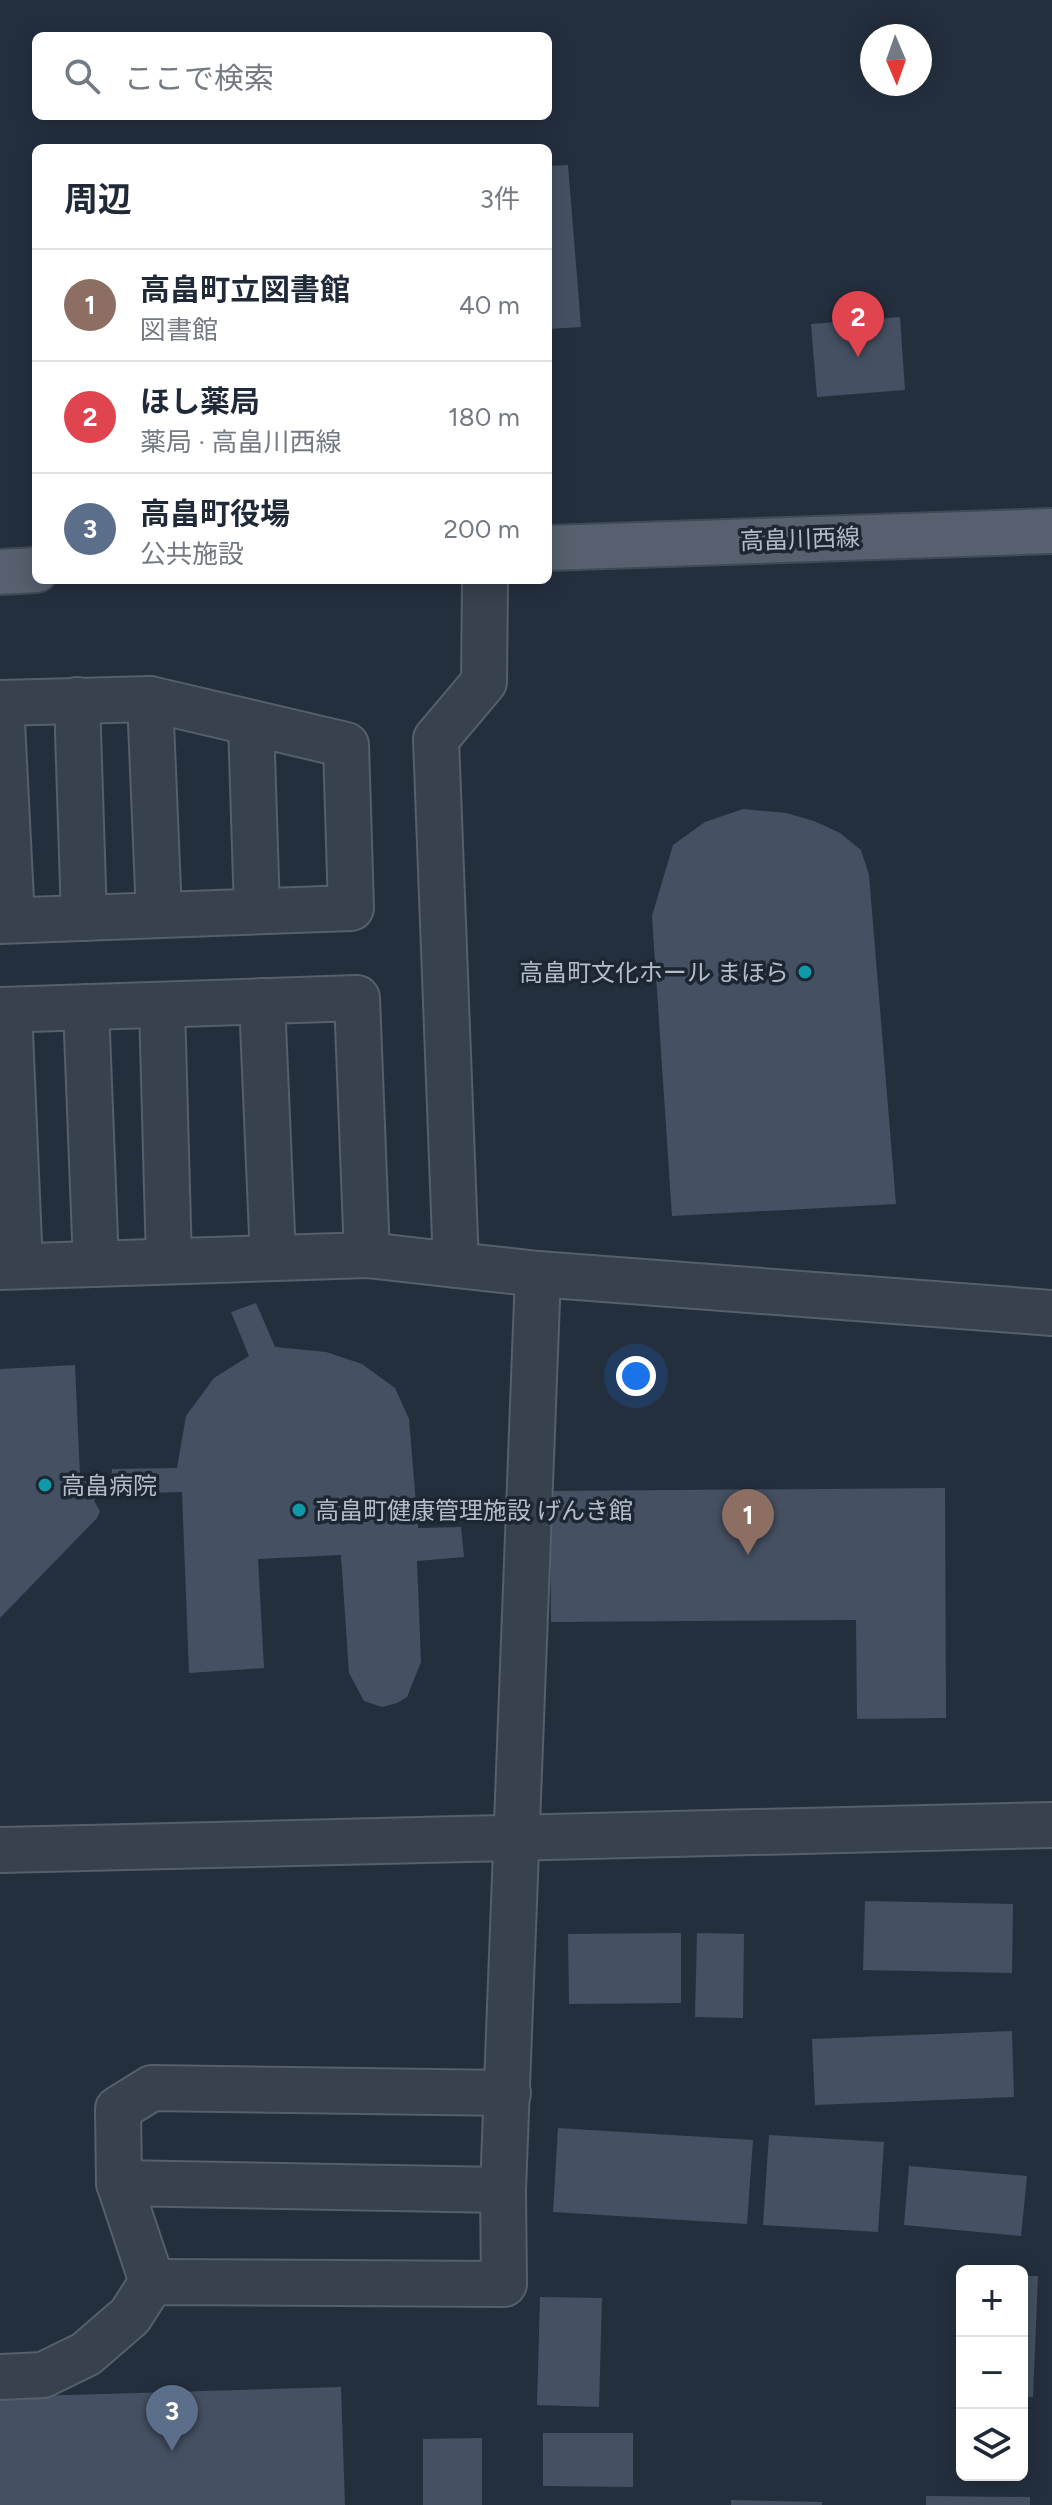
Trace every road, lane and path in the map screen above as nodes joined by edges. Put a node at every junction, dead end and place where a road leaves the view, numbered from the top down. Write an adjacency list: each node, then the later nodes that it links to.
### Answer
1 (1052, 531): 2 (main road, 高畠川西線)
2 (552, 548)
3 (32, 570): 4 (main road)
4 (0, 572)
5 (485, 584): 22 (street)
6 (150, 699): 7 (street); 9 (street); 11 (street)
7 (77, 700): 8 (street); 12 (street)
8 (0, 703): 13 (street)
9 (251, 723): 10 (street); 10 (street)
10 (257, 911): 11 (street)
11 (159, 914): 12 (street)
12 (84, 918): 13 (street)
13 (6, 920)
14 (262, 1001): 15 (street); 18 (street); 19 (street)
15 (162, 1005): 16 (street); 20 (street)
16 (86, 1007): 17 (street); 21 (street)
17 (5, 1010): 23 (street)
18 (367, 1255): 19 (street); 22 (street)
19 (273, 1258): 20 (street)
20 (169, 1261): 21 (street)
21 (96, 1264): 23 (street)
22 (456, 1265): 24 (street)
23 (10, 1266)
24 (538, 1274): 25 (street); 27 (street)
25 (1052, 1313)
26 (1052, 1825): 27 (street)
27 (517, 1837): 28 (street); 29 (street)
28 (0, 1850)
29 (508, 2093): 30 (street); 31 (street)
30 (119, 2183): 31 (street); 32 (street)
31 (503, 2190): 32 (street)
32 (152, 2282): 33 (street)
33 (0, 2377)

